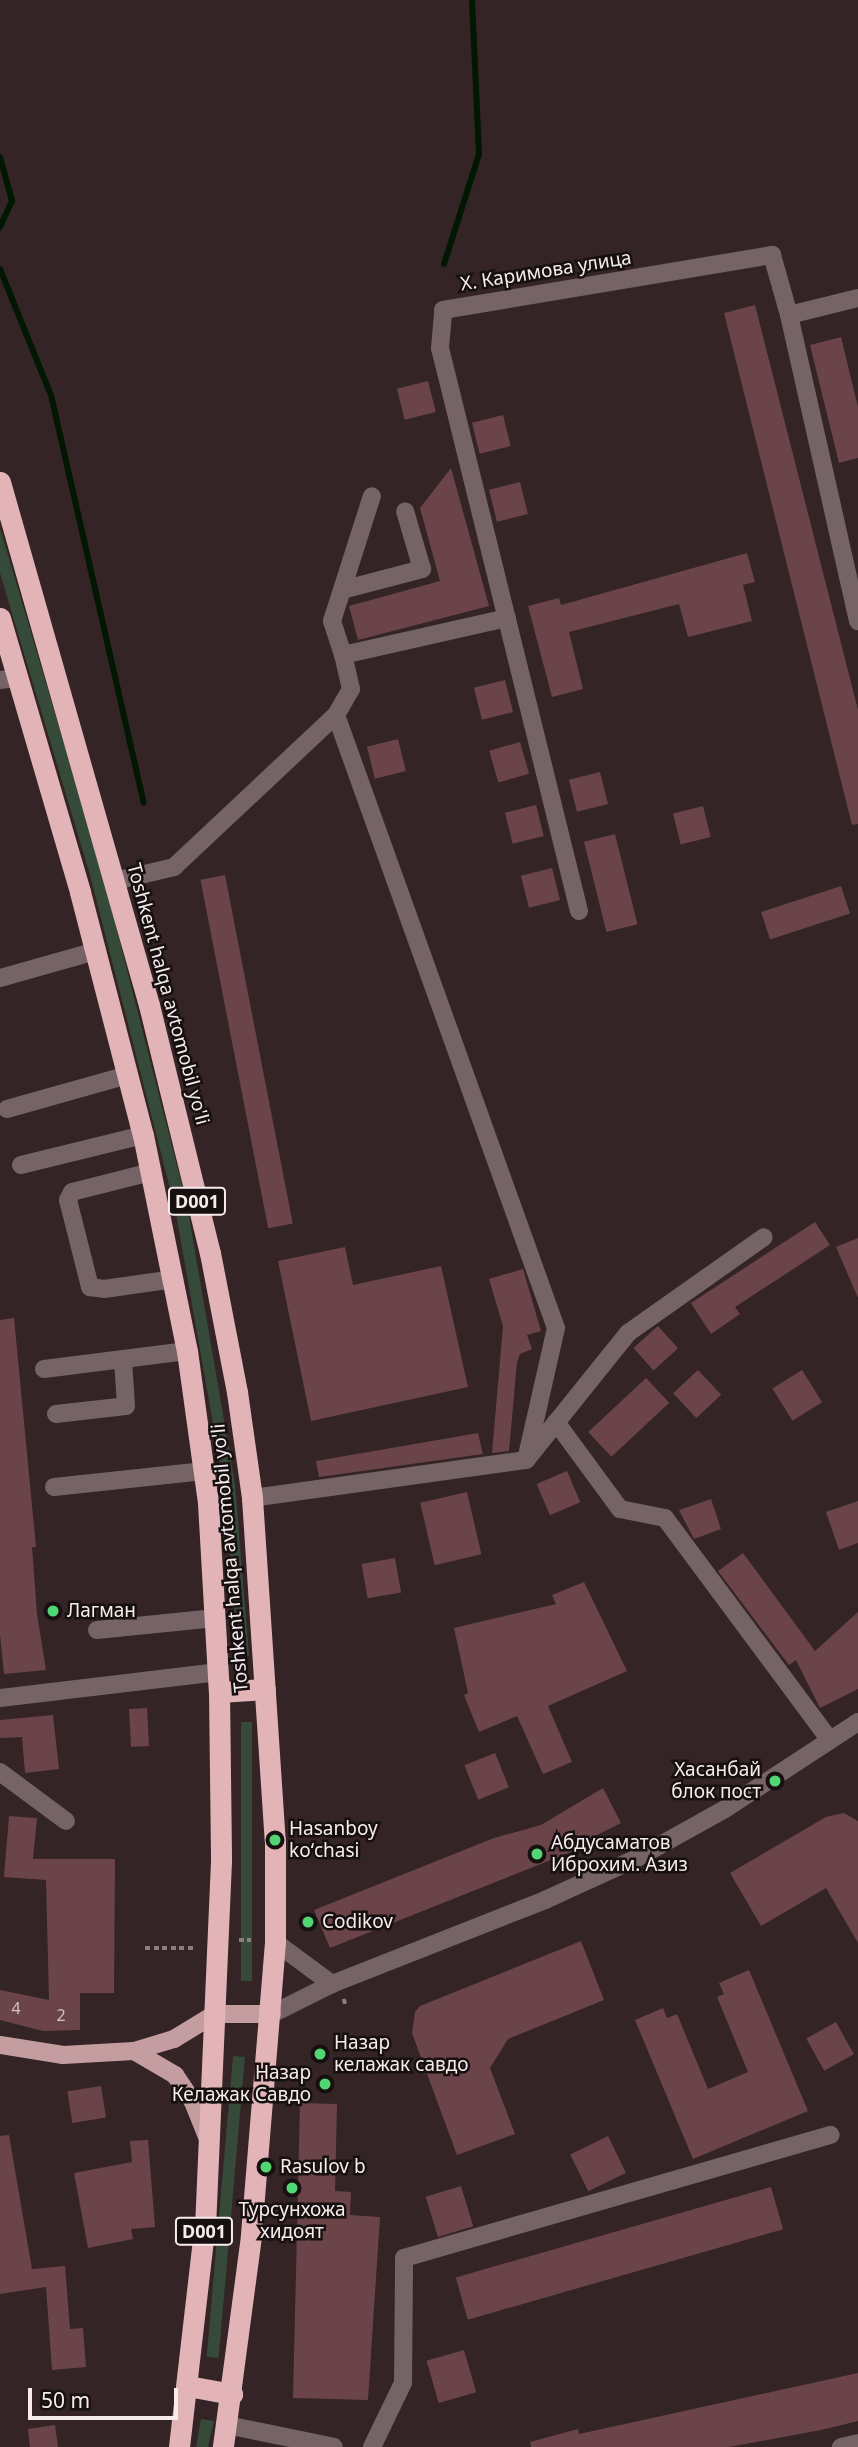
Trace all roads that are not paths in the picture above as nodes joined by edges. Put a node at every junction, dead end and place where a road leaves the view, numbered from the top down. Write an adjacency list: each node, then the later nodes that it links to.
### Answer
1 (858, 298): 2 (street)
2 (789, 315): 8 (street, Х. Каримова улица); 9 (street, Х. Каримова улица)
3 (0, 482): 13 (highway, Toshkent halqa avtomobil yo'li / D001)
4 (372, 496): 6 (street)
5 (405, 511): 6 (street)
6 (342, 590): 10 (street)
7 (0, 618): 11 (highway, Toshkent halqa avtomobil yo'li / D001)
8 (507, 618): 10 (street); 14 (street, Х. Каримова улица)
9 (858, 621)
10 (343, 655): 12 (street)
11 (9, 679): 15 (highway, Toshkent halqa avtomobil yo'li / D001)
12 (336, 715): 13 (street); 29 (street)
13 (115, 881): 32 (highway, Toshkent halqa avtomobil yo'li / D001)
14 (579, 911)
15 (96, 951): 16 (street); 17 (highway, Toshkent halqa avtomobil yo'li / D001)
16 (0, 978)
17 (128, 1075): 18 (street); 19 (highway, Toshkent halqa avtomobil yo'li / D001)
18 (8, 1109)
19 (143, 1135): 20 (street); 21 (highway, Toshkent halqa avtomobil yo'li / D001)
20 (21, 1166)
21 (151, 1172): 23 (highway, Toshkent halqa avtomobil yo'li / D001); 23 (street)
22 (764, 1237): 28 (street)
23 (174, 1279): 24 (highway, Toshkent halqa avtomobil yo'li / D001)
24 (187, 1351): 25 (street); 30 (highway, Toshkent halqa avtomobil yo'li / D001)
25 (123, 1359): 26 (street); 27 (street)
26 (44, 1369)
27 (57, 1414)
28 (556, 1422): 29 (street); 39 (street)
29 (526, 1460): 32 (street)
30 (204, 1471): 31 (street); 33 (highway, Toshkent halqa avtomobil yo'li / D001)
31 (54, 1487)
32 (252, 1498): 36 (highway, Toshkent halqa avtomobil yo'li / D001)
33 (215, 1618): 34 (street); 35 (highway, Toshkent halqa avtomobil yo'li / D001)
34 (97, 1630)
35 (218, 1682): 36 (highway); 37 (street); 44 (highway, Toshkent halqa avtomobil yo'li / D001)
36 (265, 1689): 42 (highway, Toshkent halqa avtomobil yo'li / D001)
37 (0, 1698)
38 (856, 1728): 39 (street)
39 (830, 1740): 43 (street)
40 (0, 1772): 41 (street)
41 (66, 1821)
42 (275, 1942): 43 (street); 45 (highway, Toshkent halqa avtomobil yo'li / D001)
43 (332, 1984): 45 (street)
44 (215, 2014): 45 (main road); 47 (main road); 49 (highway, Toshkent halqa avtomobil yo'li / D001)
45 (272, 2014): 51 (highway, Toshkent halqa avtomobil yo'li / D001)
46 (0, 2045): 47 (main road)
47 (134, 2051): 49 (main road)
48 (831, 2135): 57 (street)
49 (210, 2153): 50 (highway, Toshkent halqa avtomobil yo'li / D001)
50 (188, 2386): 51 (highway); 54 (highway, Toshkent halqa avtomobil yo'li / D001)
51 (232, 2394): 52 (highway, Toshkent halqa avtomobil yo'li / D001)
52 (227, 2425): 55 (highway, Toshkent halqa avtomobil yo'li / D001); 56 (street)
53 (858, 2443): 58 (street)
54 (179, 2447)
55 (223, 2447)
56 (334, 2447)
57 (372, 2447)
58 (841, 2447)

